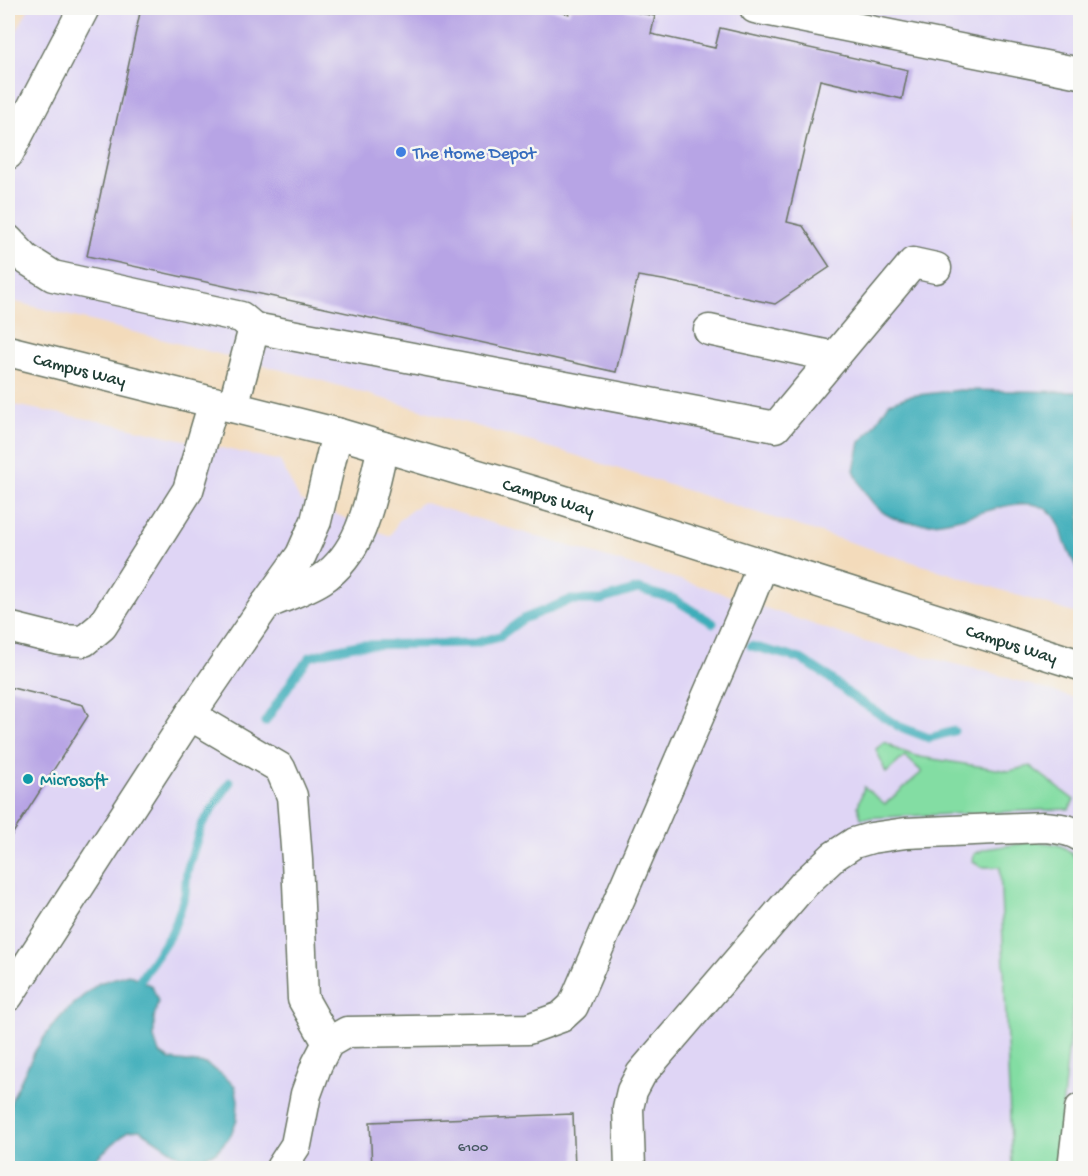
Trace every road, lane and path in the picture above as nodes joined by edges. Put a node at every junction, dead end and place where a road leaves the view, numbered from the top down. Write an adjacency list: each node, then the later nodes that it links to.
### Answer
1 (84, 8): 4 (street)
2 (755, 8): 3 (street)
3 (1080, 73)
4 (8, 154)
5 (8, 240): 7 (street)
6 (936, 268): 10 (street)
7 (254, 328): 10 (street); 11 (street)
8 (710, 330): 10 (street)
9 (8, 351): 11 (street, Campus Way)
10 (834, 357)
11 (223, 404): 12 (street, Campus Way); 16 (street)
12 (337, 433): 13 (street, Campus Way); 15 (street)
13 (383, 447): 14 (street, Campus Way); 15 (street)
14 (762, 564): 17 (street, Campus Way); 21 (street)
15 (266, 603): 18 (street)
16 (8, 627)
17 (1080, 665)
18 (190, 716): 20 (street); 21 (street)
19 (1080, 836): 24 (street)
20 (8, 996)
21 (328, 1043): 23 (street)
22 (1080, 1109): 25 (street)
23 (281, 1168)
24 (630, 1168)
25 (1073, 1168)

